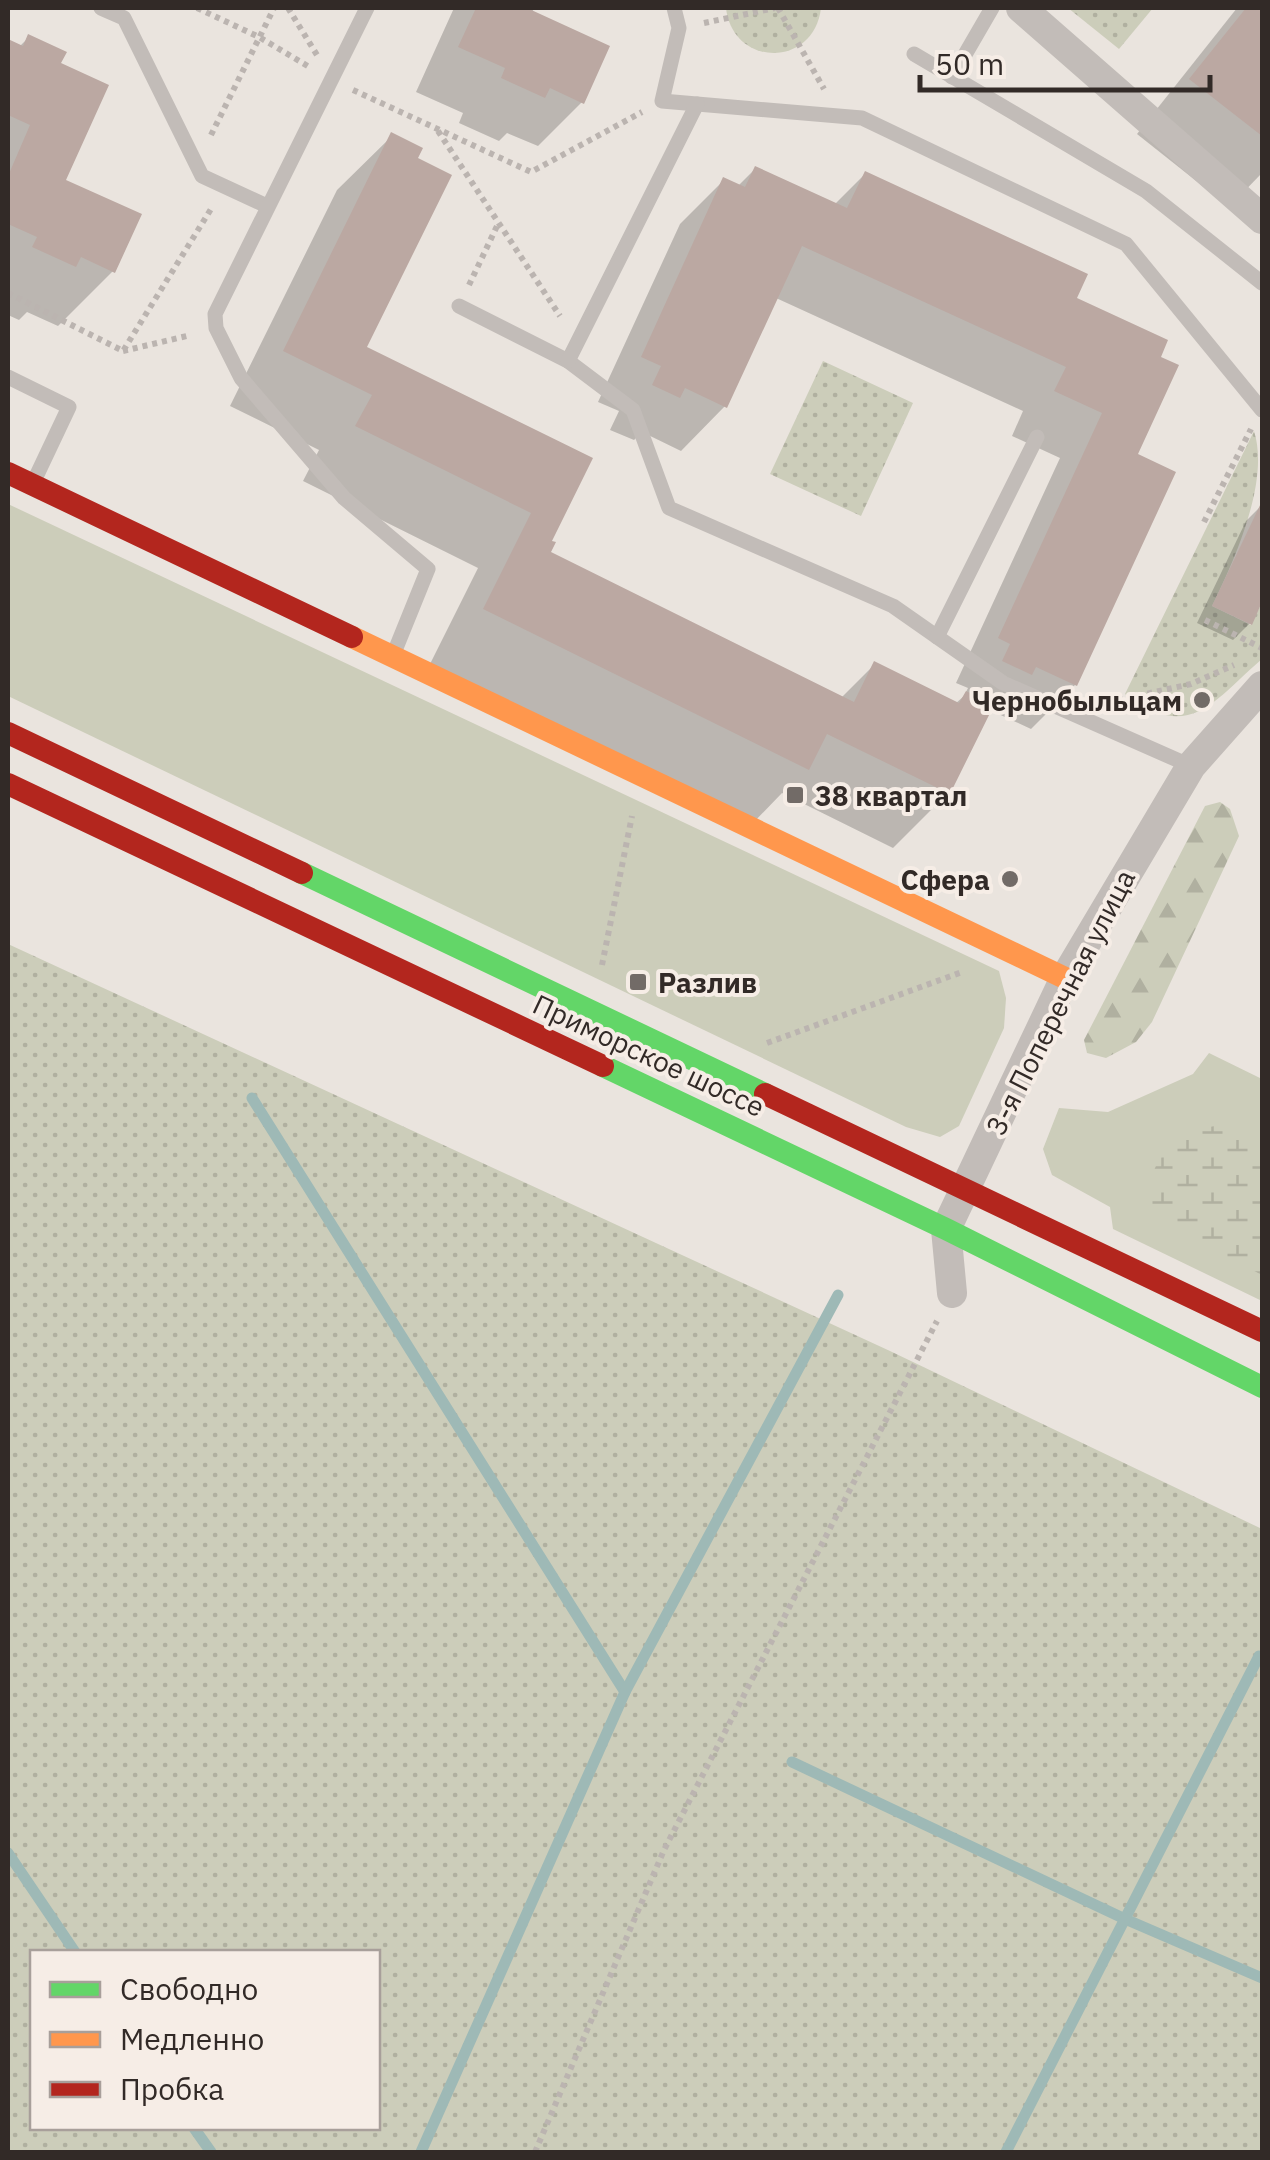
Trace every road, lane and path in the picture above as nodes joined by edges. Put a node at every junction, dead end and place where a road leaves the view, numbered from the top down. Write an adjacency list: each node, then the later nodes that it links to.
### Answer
1 (101, 8): 19 (lane)
2 (197, 8): 11 (path)
3 (274, 8): 11 (path)
4 (288, 8): 14 (path)
5 (367, 8): 14 (lane)
6 (674, 8): 10 (lane)
7 (777, 8): 10 (path); 17 (path)
8 (992, 8): 13 (lane)
9 (1021, 8): 22 (street)
10 (679, 28): 15 (lane)
11 (259, 37): 14 (path); 19 (path)
12 (914, 54): 13 (lane)
13 (952, 77): 24 (lane)
14 (333, 81): 18 (path); 21 (lane)
15 (662, 101): 16 (lane); 18 (path)
16 (697, 104): 17 (lane); 28 (lane)
17 (839, 116): 32 (lane)
18 (436, 128): 23 (path)
19 (198, 164): 20 (lane)
20 (225, 187): 21 (lane); 29 (path)
21 (267, 206): 27 (lane)
22 (1262, 219)
23 (498, 222): 26 (path); 28 (path)
24 (1262, 283)
25 (8, 293): 29 (path)
26 (459, 306): 30 (lane)
27 (216, 328): 29 (path); 40 (lane)
28 (578, 342): 30 (lane)
29 (123, 352)
30 (568, 361): 38 (lane)
31 (8, 377): 35 (lane)
32 (1258, 416): 36 (path)
33 (1037, 437): 38 (lane)
34 (8, 473): 35 (main road)
35 (32, 485): 40 (main road)
36 (1204, 522)
37 (1205, 620): 39 (path)
38 (937, 637): 45 (lane)
39 (1262, 648)
40 (392, 656): 48 (main road)
41 (1244, 660): 43 (path)
42 (1262, 686): 45 (street, 3-я Поперечная улица)
43 (1118, 700)
44 (8, 732): 52 (main road, Приморское шоссе)
45 (1190, 766): 50 (street, 3-я Поперечная улица)
46 (8, 784): 53 (main road, Приморское шоссе)
47 (626, 850): 49 (path)
48 (1012, 953): 50 (main road); 51 (path)
49 (601, 969)
50 (1065, 978): 52 (street, 3-я Поперечная улица)
51 (761, 1045)
52 (965, 1188): 53 (street, 3-я Поперечная улица); 55 (main road, Приморское шоссе)
53 (946, 1229): 54 (street); 56 (main road, Приморское шоссе)
54 (952, 1293): 57 (path)
55 (1262, 1331)
56 (1262, 1387)
57 (535, 2152)

